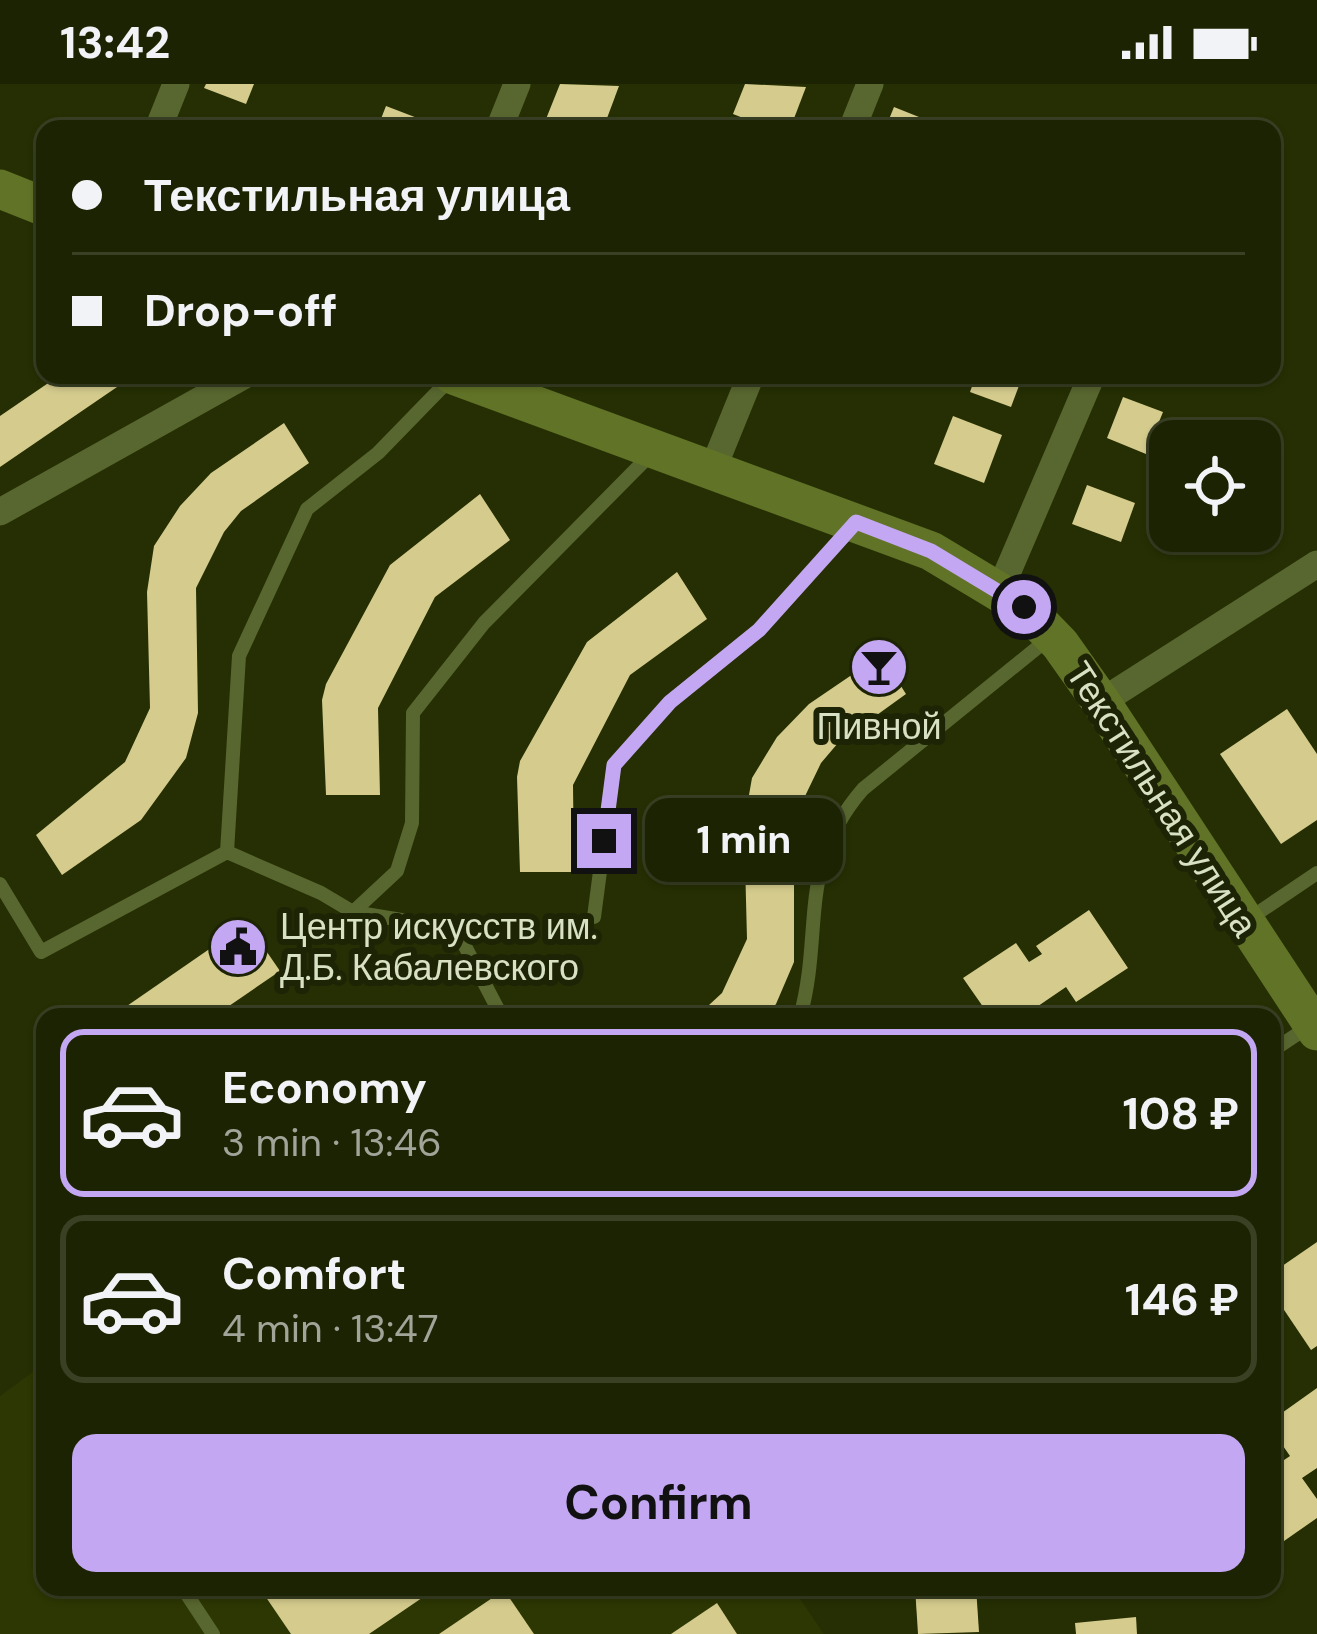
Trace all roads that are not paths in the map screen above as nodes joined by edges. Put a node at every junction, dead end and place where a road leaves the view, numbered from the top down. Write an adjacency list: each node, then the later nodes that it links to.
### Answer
1 (176, 84): 4 (street)
2 (517, 84): 5 (street)
3 (870, 84): 6 (street)
4 (162, 120)
5 (503, 120)
6 (856, 120)
7 (0, 189): 8 (main road)
8 (36, 203)
9 (229, 384): 16 (street)
10 (444, 384): 22 (lane)
11 (478, 384): 14 (main road, Текстильная улица)
12 (747, 384): 15 (street)
13 (1088, 384): 19 (street)
14 (656, 449): 15 (main road, Текстильная улица); 25 (lane)
15 (712, 471): 17 (main road, Текстильная улица)
16 (0, 512)
17 (856, 522): 19 (main road, Текстильная улица); 26 (lane)
18 (1317, 564): 21 (street)
19 (998, 592): 20 (main road, Текстильная улица)
20 (1052, 636): 21 (main road, Текстильная улица); 29 (lane)
21 (1101, 702): 27 (main road, Текстильная улица)
22 (227, 852): 24 (lane); 25 (lane)
23 (1317, 874): 27 (lane)
24 (0, 884)
25 (353, 912): 28 (lane)
26 (594, 917)
27 (1244, 922): 30 (main road, Текстильная улица)
28 (497, 1008)
29 (801, 1008)
30 (1315, 1028): 31 (lane)
31 (1281, 1046)
32 (188, 1596): 33 (lane)
33 (213, 1634)

